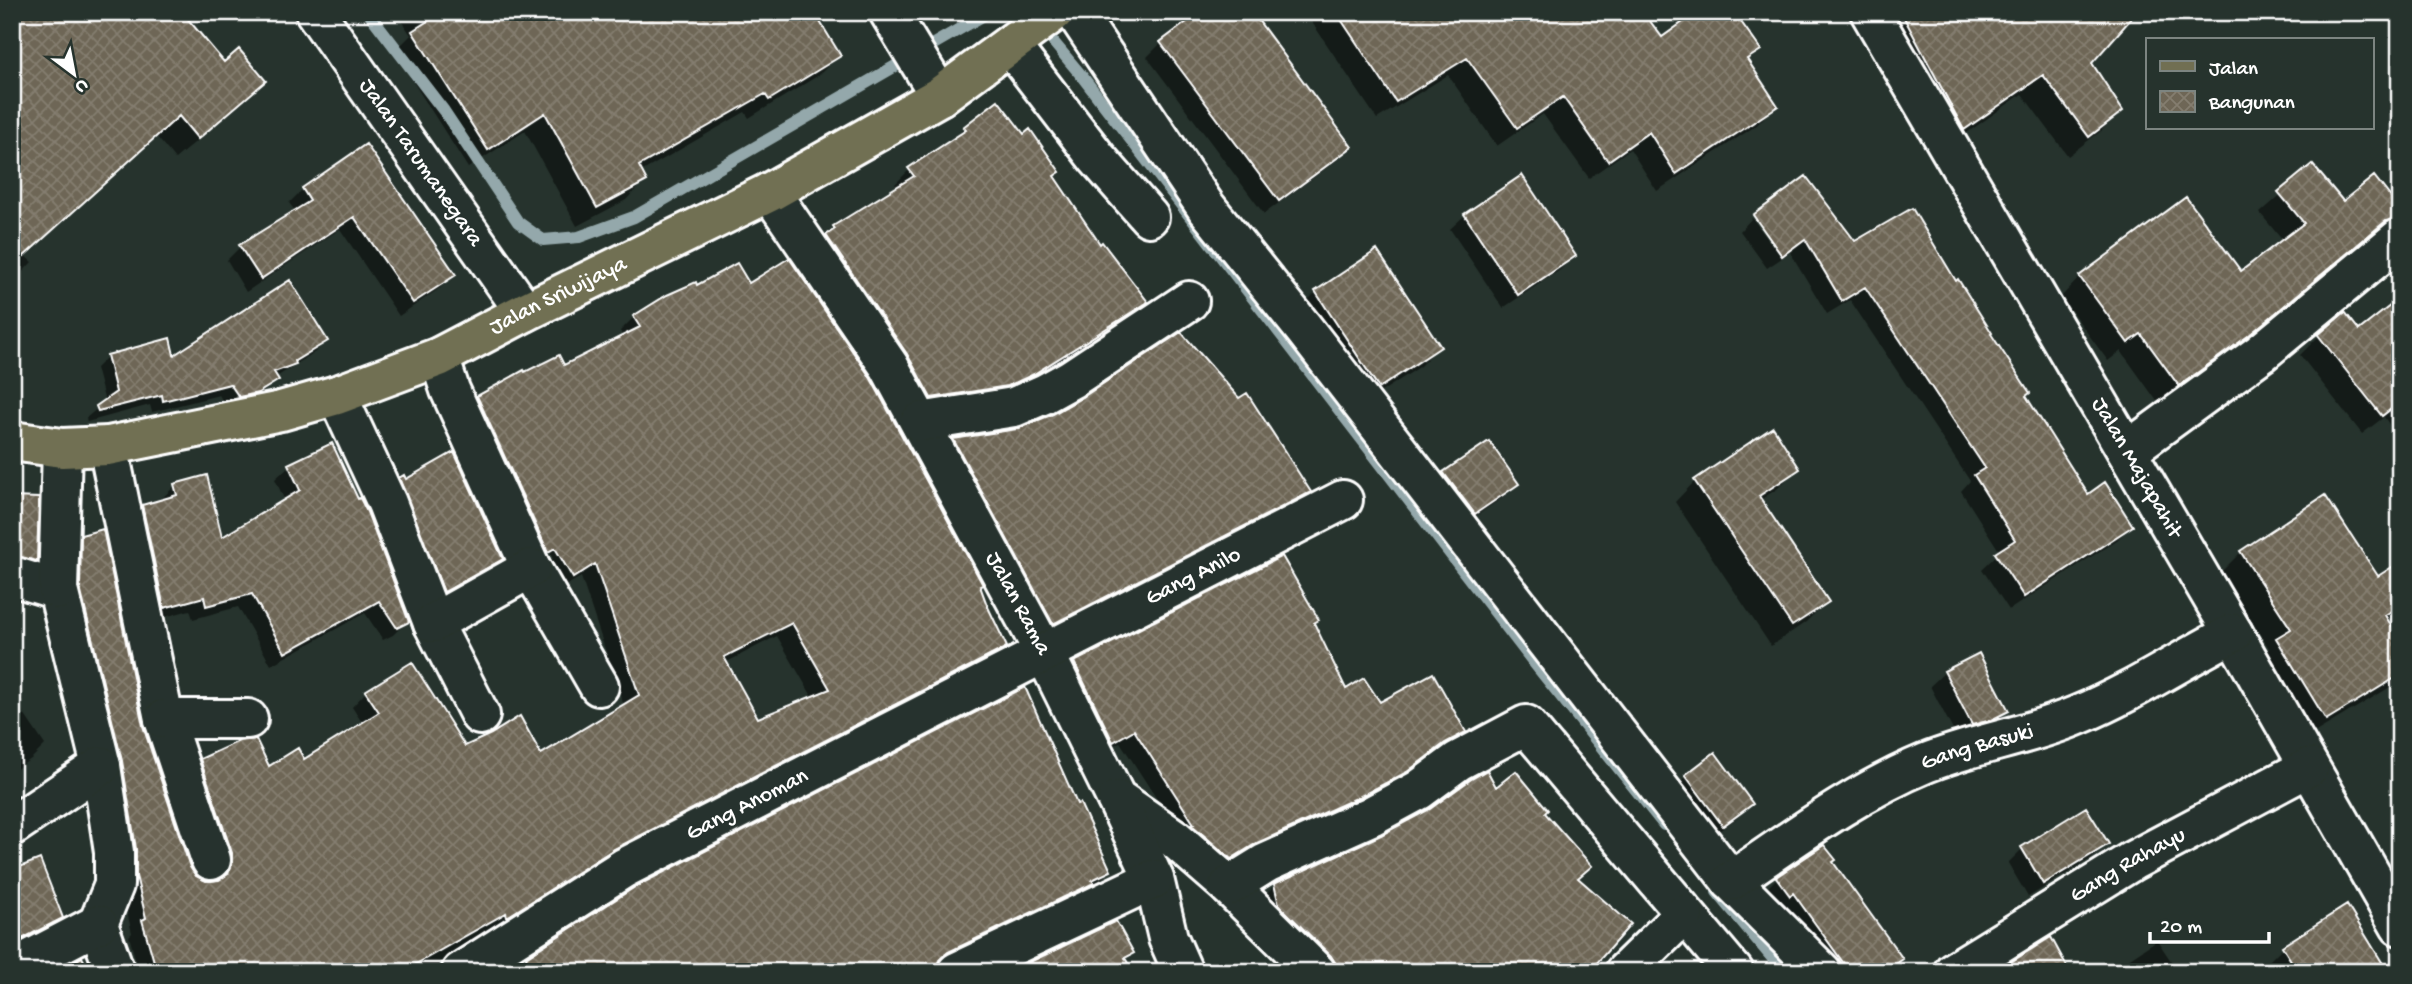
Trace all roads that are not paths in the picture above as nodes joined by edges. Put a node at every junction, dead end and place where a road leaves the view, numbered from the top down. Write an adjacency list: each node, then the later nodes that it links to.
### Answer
1 (315, 12): 12 (street, Jalan Tarumanegara)
2 (889, 12): 7 (street)
3 (1054, 12): 6 (main road, Jalan Sriwijaya)
4 (1075, 12): 37 (street)
5 (1870, 12): 19 (street, Jalan Majapahit)
6 (1016, 41): 7 (main road, Jalan Sriwijaya); 9 (street)
7 (940, 96): 8 (main road, Jalan Sriwijaya)
8 (769, 192): 12 (main road, Jalan Sriwijaya); 15 (street, Jalan Rama)
9 (1149, 217)
10 (2400, 238): 19 (street)
11 (1189, 301): 15 (street)
12 (526, 312): 13 (main road, Jalan Sriwijaya)
13 (439, 357): 14 (main road, Jalan Sriwijaya); 21 (street)
14 (337, 396): 17 (main road, Jalan Sriwijaya); 24 (street)
15 (920, 422): 26 (street, Jalan Rama)
16 (12, 441): 18 (main road, Jalan Sriwijaya)
17 (108, 446): 18 (main road, Jalan Sriwijaya); 29 (street)
18 (62, 448): 23 (street)
19 (2127, 451): 25 (street, Jalan Majapahit)
20 (1343, 500): 26 (street, Gang Anilo)
21 (531, 568): 24 (street); 27 (street)
22 (12, 576): 23 (street)
23 (58, 590): 31 (street)
24 (433, 623): 28 (street)
25 (2233, 633): 32 (street, Jalan Majapahit); 37 (street, Gang Basuki)
26 (1045, 654): 33 (street, Jalan Rama); 44 (street, Gang Anoman)
27 (599, 686)
28 (480, 715)
29 (164, 719): 30 (street); 35 (street)
30 (248, 719)
31 (101, 766): 34 (street); 40 (street)
32 (2309, 767): 41 (street, Jalan Majapahit); 51 (street, Gang Rahayu)
33 (1116, 798): 36 (street); 38 (street, Jalan Rama)
34 (12, 826)
35 (211, 860)
36 (1154, 879): 45 (street); 46 (street)
37 (1731, 881): 50 (street)
38 (1228, 886): 39 (street); 47 (street, Jalan Rama)
39 (1684, 914): 48 (street); 49 (street)
40 (98, 924): 42 (street); 43 (street)
41 (2400, 926)
42 (12, 970)
43 (115, 972)
44 (461, 972)
45 (957, 972)
46 (1183, 972)
47 (1316, 972)
48 (1625, 972)
49 (1734, 972)
50 (1822, 972)
51 (1953, 972)

